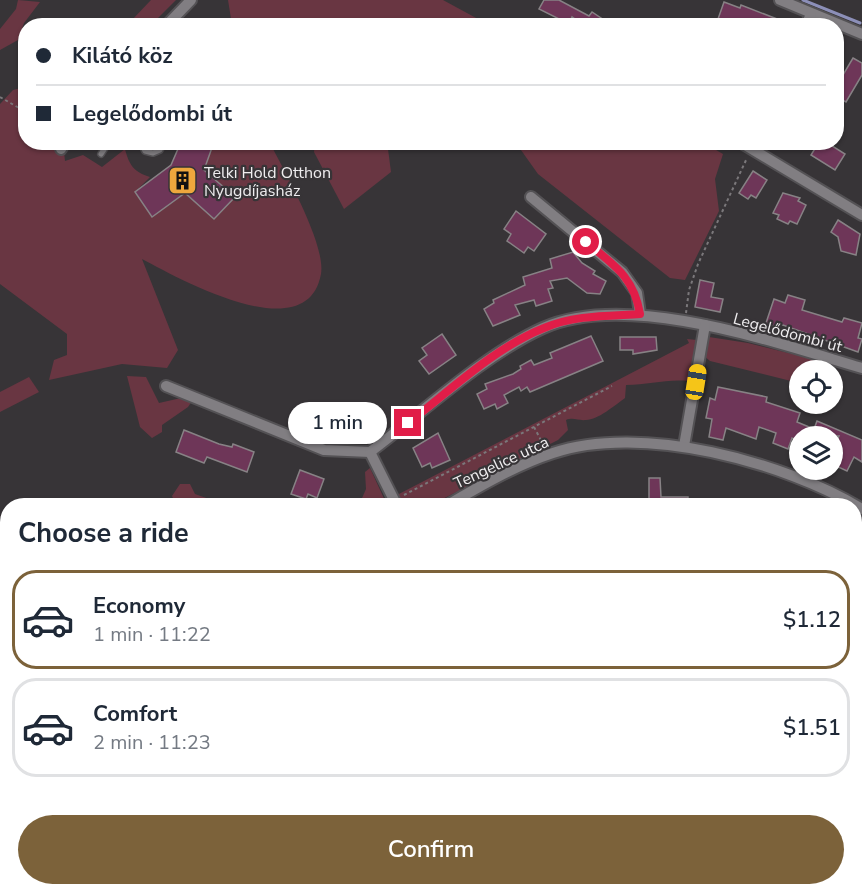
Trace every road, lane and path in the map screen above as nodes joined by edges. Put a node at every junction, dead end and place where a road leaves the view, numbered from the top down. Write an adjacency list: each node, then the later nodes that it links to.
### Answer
1 (191, 0): 4 (street)
2 (780, 0): 3 (street)
3 (811, 14): 5 (street); 6 (street)
4 (174, 18)
5 (809, 18)
6 (821, 18)
7 (844, 27): 8 (street)
8 (862, 34)
9 (0, 97): 10 (path)
10 (18, 107)
11 (104, 150): 16 (lane)
12 (144, 150): 13 (lane)
13 (160, 150)
14 (756, 150): 20 (path)
15 (762, 150): 18 (street)
16 (101, 154)
17 (531, 197): 19 (street)
18 (862, 215)
19 (640, 314): 20 (street, Legelődombi út); 27 (street, Legelődombi út)
20 (684, 322): 21 (street, Legelődombi út)
21 (705, 325): 22 (street, Legelődombi út); 26 (street)
22 (862, 368)
23 (166, 386): 27 (street)
24 (612, 386): 25 (path)
25 (534, 427): 28 (path); 30 (path)
26 (684, 446): 28 (street, Tengelice utca); 32 (street, Tengelice utca)
27 (370, 452): 29 (street)
28 (548, 455): 31 (street, Tengelice utca)
29 (393, 498)
30 (404, 498)
31 (460, 498)
32 (844, 498)

